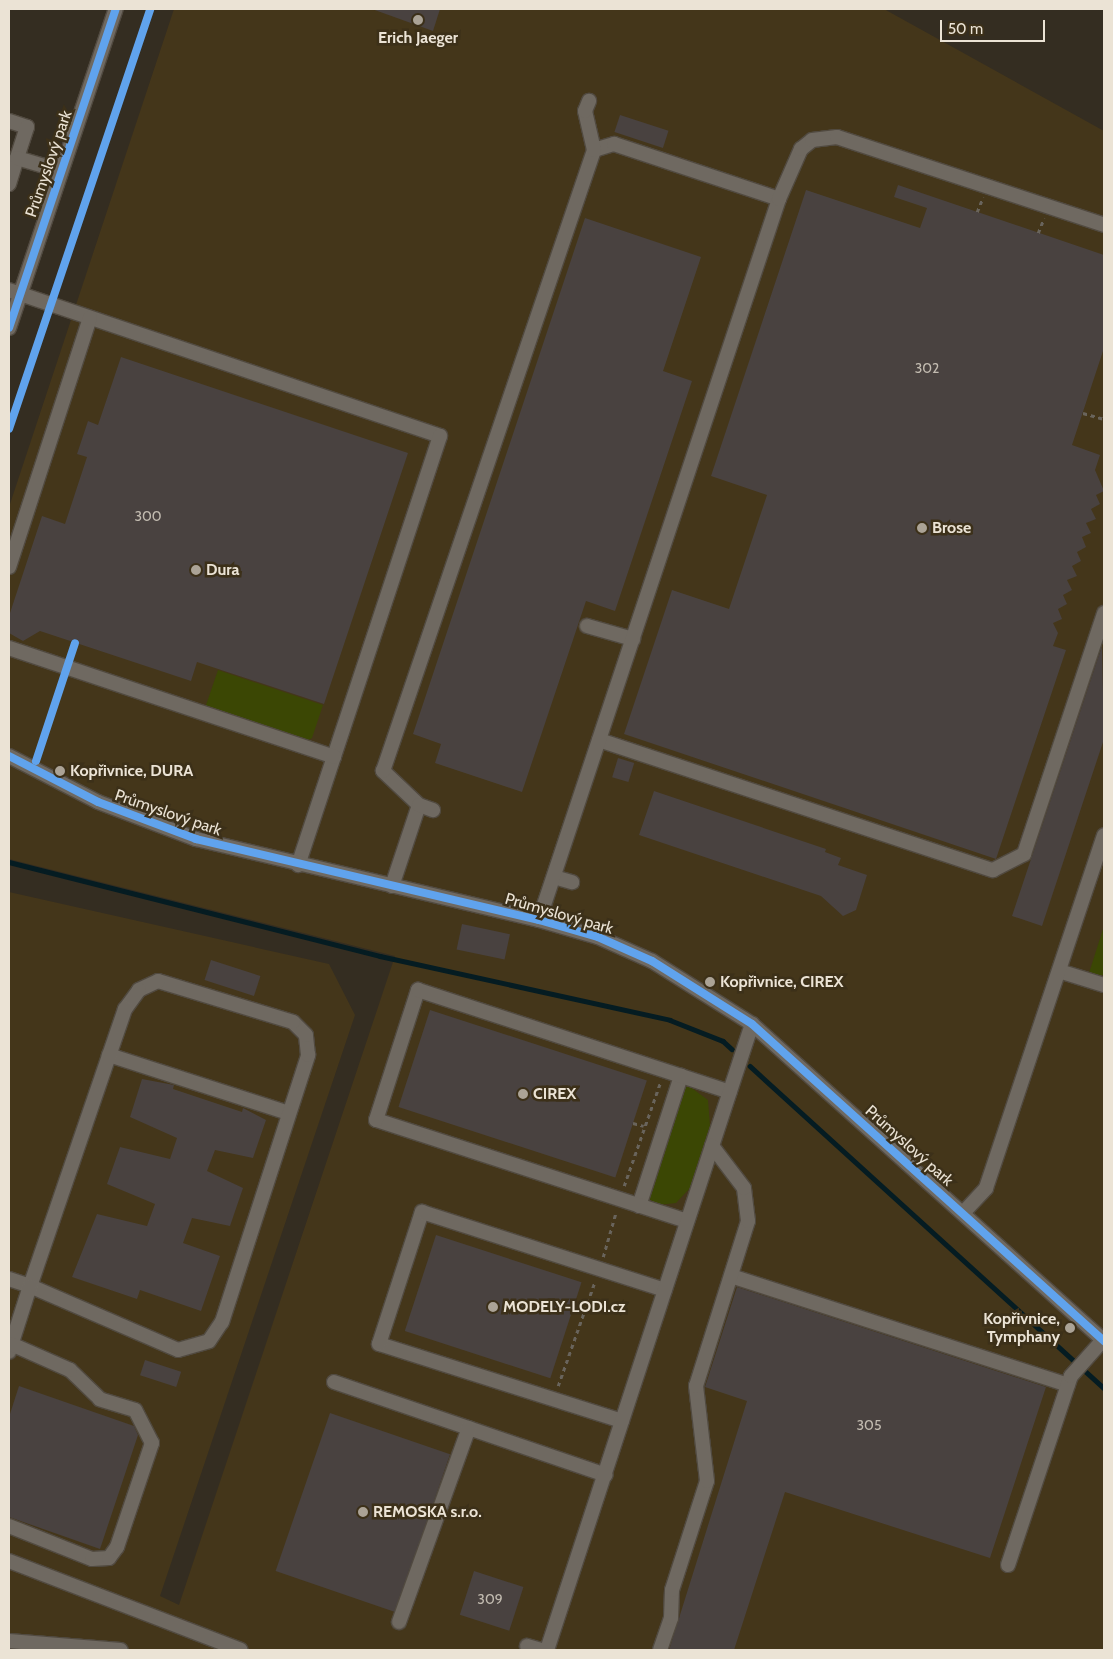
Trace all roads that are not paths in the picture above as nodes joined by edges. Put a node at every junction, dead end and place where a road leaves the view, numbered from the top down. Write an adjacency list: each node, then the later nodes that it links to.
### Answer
1 (116, 9): 6 (street, Průmyslový park)
2 (589, 101): 4 (street)
3 (9, 121): 5 (street)
4 (594, 150): 8 (street); 21 (street)
5 (17, 158): 6 (street); 7 (street)
6 (61, 171): 10 (street, Průmyslový park)
7 (9, 184)
8 (779, 199): 9 (street); 16 (street)
9 (1104, 225)
10 (14, 292): 11 (street); 12 (street, Průmyslový park)
11 (90, 318): 13 (street); 20 (street)
12 (9, 328)
13 (9, 567)
14 (1104, 613): 18 (street)
15 (587, 626): 16 (street)
16 (633, 639): 18 (street)
17 (9, 648): 20 (street)
18 (599, 740): 25 (street)
19 (9, 756): 24 (street, Průmyslový park)
20 (334, 757): 24 (street)
21 (419, 806): 22 (street); 27 (street)
22 (434, 810)
23 (1104, 835): 29 (street)
24 (298, 865): 27 (street, Průmyslový park)
25 (554, 877): 26 (street); 28 (street)
26 (572, 882)
27 (392, 886): 28 (street, Průmyslový park)
28 (539, 920): 31 (street, Průmyslový park)
29 (1058, 971): 30 (street); 38 (street)
30 (1104, 985)
31 (752, 1024): 34 (street); 38 (street, Průmyslový park)
32 (109, 1055): 35 (street); 35 (street); 42 (street)
33 (681, 1076): 34 (street); 37 (street); 37 (street)
34 (730, 1092): 36 (street)
35 (289, 1113): 42 (street)
36 (712, 1146): 39 (street); 40 (street)
37 (639, 1206): 39 (street)
38 (963, 1213): 44 (street, Průmyslový park)
39 (687, 1221): 43 (street)
40 (730, 1276): 47 (street); 61 (street)
41 (9, 1279): 42 (street)
42 (30, 1286): 45 (street)
43 (665, 1290): 48 (street); 48 (street)
44 (1104, 1340): 47 (street)
45 (10, 1348): 51 (street)
46 (334, 1382): 49 (street)
47 (1068, 1385): 53 (street)
48 (622, 1421): 50 (street)
49 (469, 1428): 50 (street); 54 (street)
50 (605, 1474): 60 (street)
51 (9, 1526)
52 (9, 1561): 58 (street)
53 (1008, 1565)
54 (399, 1622)
55 (9, 1641): 57 (street)
56 (527, 1646): 59 (street)
57 (121, 1650)
58 (241, 1650)
59 (541, 1650)
60 (548, 1650)
61 (660, 1650)

